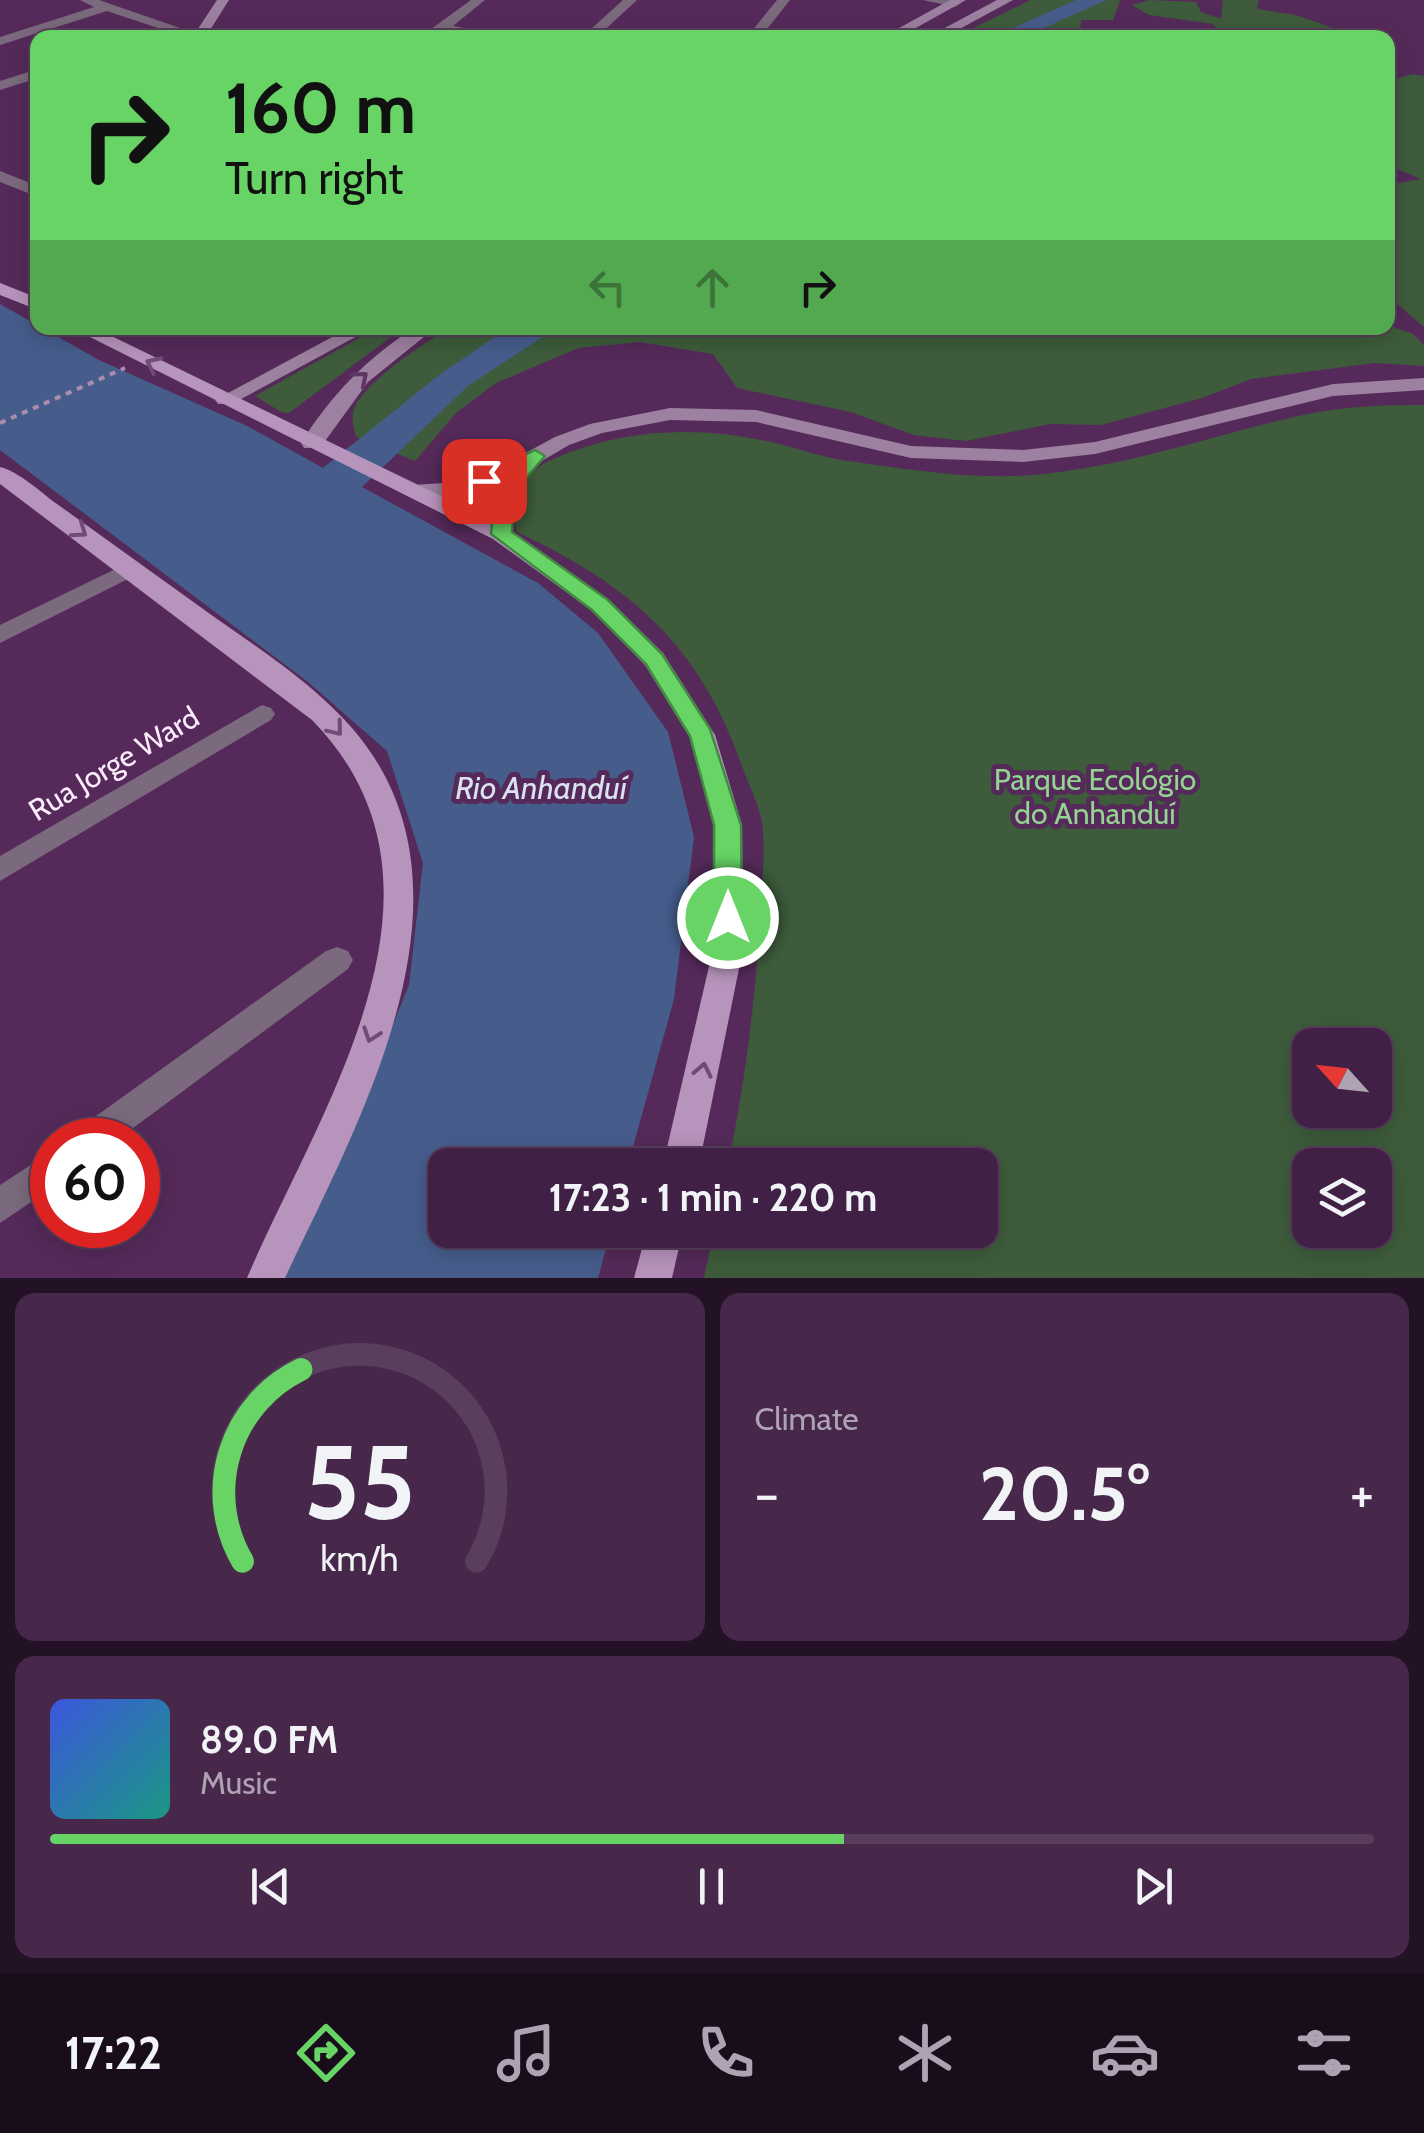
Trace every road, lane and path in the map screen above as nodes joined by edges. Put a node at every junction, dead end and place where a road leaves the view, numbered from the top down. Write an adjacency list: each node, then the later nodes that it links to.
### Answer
1 (86, 0): 10 (street)
2 (148, 0): 11 (street)
3 (222, 0): 14 (street)
4 (478, 0): 12 (street)
5 (631, 0): 17 (street)
6 (784, 0): 18 (street)
7 (929, 0): 9 (street)
8 (1007, 0): 20 (street)
9 (958, 2): 19 (street)
10 (106, 7): 11 (street); 21 (street)
11 (152, 21): 13 (street)
12 (442, 28): 15 (street); 16 (street)
13 (179, 30)
14 (204, 30)
15 (439, 30)
16 (457, 30)
17 (596, 30)
18 (759, 30)
19 (904, 30)
20 (948, 30)
21 (5, 37): 22 (street)
22 (30, 42)
23 (30, 76): 24 (street)
24 (0, 86)
25 (0, 176): 26 (street)
26 (30, 189)
27 (0, 288): 28 (main road)
28 (30, 302)
29 (95, 335): 34 (main road, one-way to 29)
30 (349, 335): 34 (street)
31 (417, 335): 36 (street, one-way to 31)
32 (128, 367): 35 (path)
33 (1424, 384): 37 (street)
34 (226, 400): 36 (main road)
35 (0, 424)
36 (312, 443): 39 (main road)
37 (535, 456): 39 (street); 40 (street)
38 (0, 474): 41 (main road, one-way to 41)
39 (402, 486): 40 (main road)
40 (501, 534): 47 (main road, one-way to 40)
41 (132, 568): 42 (street); 51 (main road, one-way to 51)
42 (0, 635)
43 (262, 714): 44 (street, Rua Jorge Ward)
44 (0, 870)
45 (336, 960): 46 (street)
46 (120, 1118)
47 (684, 1148)
48 (30, 1184): 49 (street)
49 (0, 1206)
50 (660, 1248): 52 (main road)
51 (266, 1278)
52 (653, 1278)

